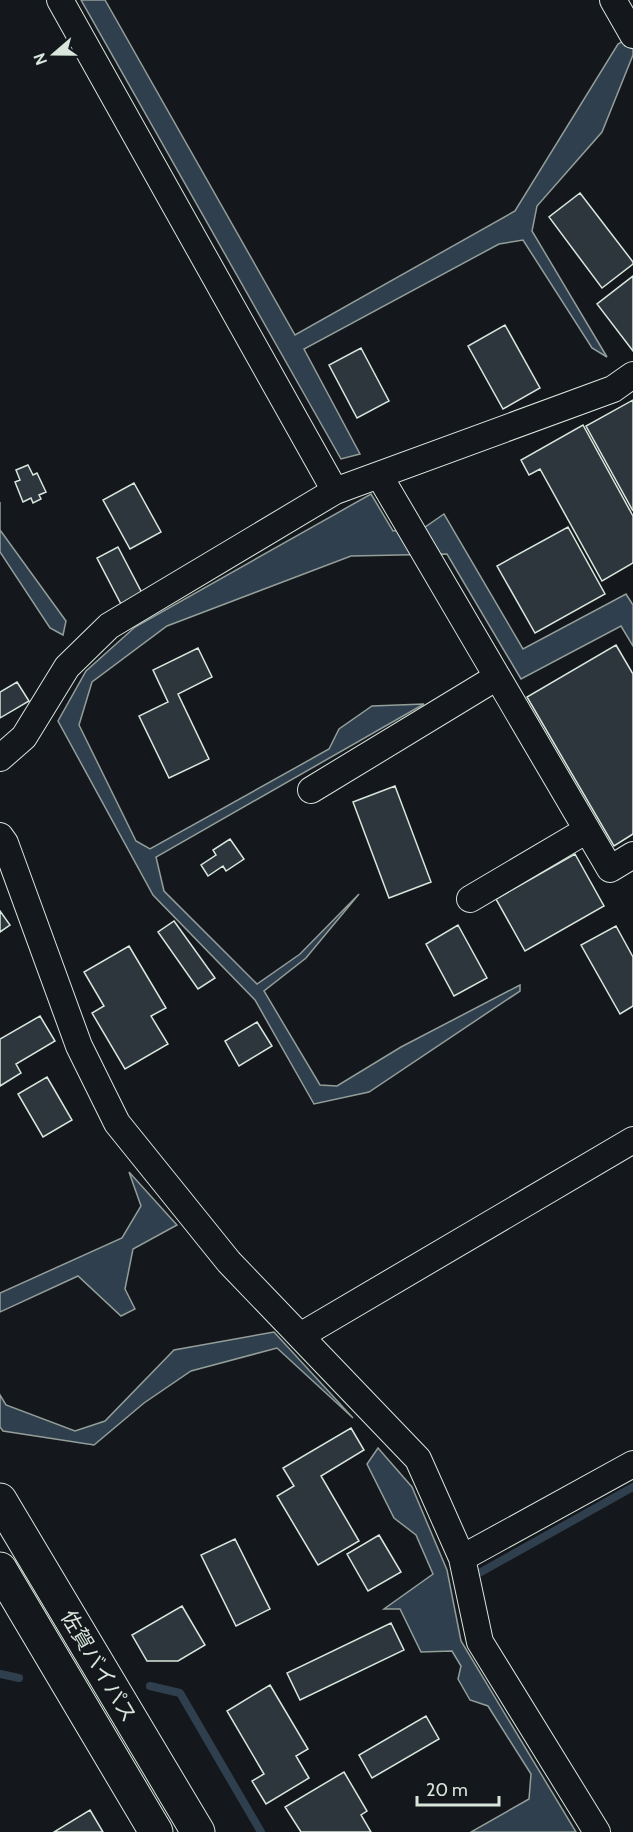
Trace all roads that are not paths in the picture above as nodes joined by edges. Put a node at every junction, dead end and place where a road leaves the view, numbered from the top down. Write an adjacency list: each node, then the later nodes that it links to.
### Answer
1 (60, 0): 6 (street)
2 (613, 0): 3 (street)
3 (631, 31)
4 (633, 375): 5 (street)
5 (379, 475): 6 (street); 7 (street)
6 (335, 491): 8 (street)
7 (497, 677): 9 (street); 10 (street)
8 (0, 758)
9 (311, 790)
10 (587, 830): 12 (street); 13 (street)
11 (0, 836): 15 (street)
12 (633, 855)
13 (470, 898)
14 (633, 1140): 15 (street)
15 (300, 1336): 18 (street)
16 (633, 1464): 18 (street)
17 (0, 1500): 21 (highway, 佐賀バイパス)
18 (462, 1558): 22 (street)
19 (0, 1569): 20 (highway, 佐賀バイパス)
20 (156, 1832)
21 (198, 1832)
22 (597, 1832)

